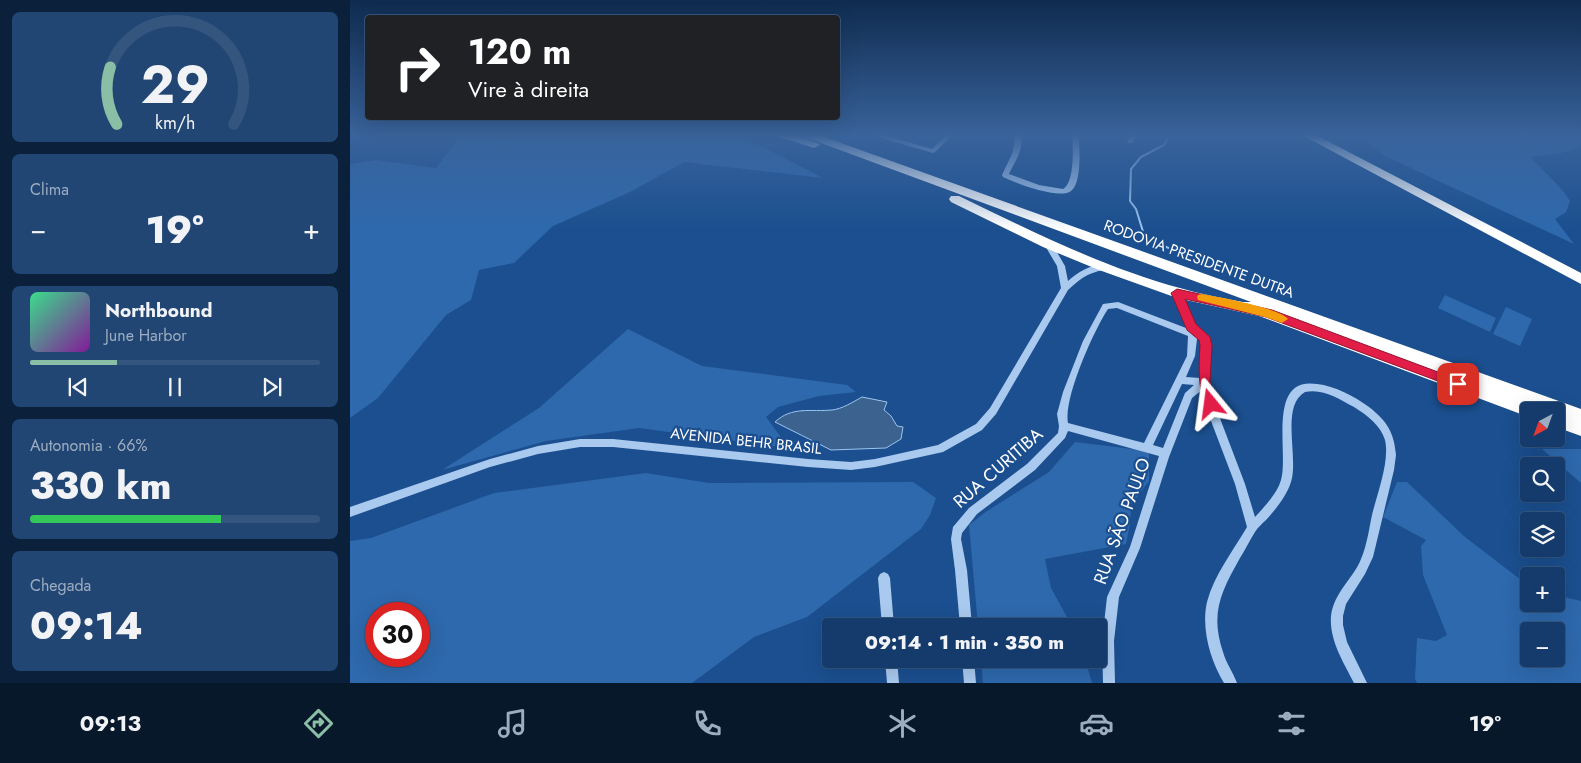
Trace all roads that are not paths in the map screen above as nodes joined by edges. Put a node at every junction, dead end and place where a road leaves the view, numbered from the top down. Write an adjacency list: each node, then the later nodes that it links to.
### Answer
1 (866, 166): 7 (highway, RODOVIA PRESIDENTE DUTRA)
2 (894, 166): 19 (highway, RODOVIA PRESIDENTE DUTRA)
3 (1009, 166): 4 (street)
4 (1075, 166)
5 (1366, 166): 11 (highway)
6 (1374, 166): 10 (highway)
7 (955, 199): 8 (highway); 14 (highway, RODOVIA PRESIDENTE DUTRA)
8 (1048, 244): 9 (highway); 12 (street)
9 (1104, 268): 12 (street); 13 (highway)
10 (1581, 276)
11 (1581, 280)
12 (1065, 288): 25 (street, AVENIDA BEHR BRASIL)
13 (1177, 293): 14 (highway); 15 (street)
14 (1268, 313): 18 (highway, RODOVIA PRESIDENTE DUTRA)
15 (1192, 330): 16 (street, RUA SÃO PAULO); 17 (street); 21 (street)
16 (1180, 380): 17 (street); 23 (street, RUA SÃO PAULO)
17 (1204, 382): 24 (street, RUA SÃO PAULO); 26 (street)
18 (1520, 407)
19 (1581, 416)
20 (1565, 423): 22 (highway)
21 (1064, 426): 23 (street); 29 (street, RUA CURITIBA)
22 (1581, 429)
23 (1147, 447): 24 (street)
24 (1165, 453): 34 (street, RUA SÃO PAULO)
25 (350, 512)
26 (1252, 527): 35 (street); 36 (street)
27 (884, 578): 28 (street)
28 (887, 618)
29 (965, 618)
30 (892, 668): 32 (street)
31 (969, 668): 33 (street)
32 (893, 683)
33 (970, 683)
34 (1109, 683)
35 (1231, 683)
36 (1361, 683)

